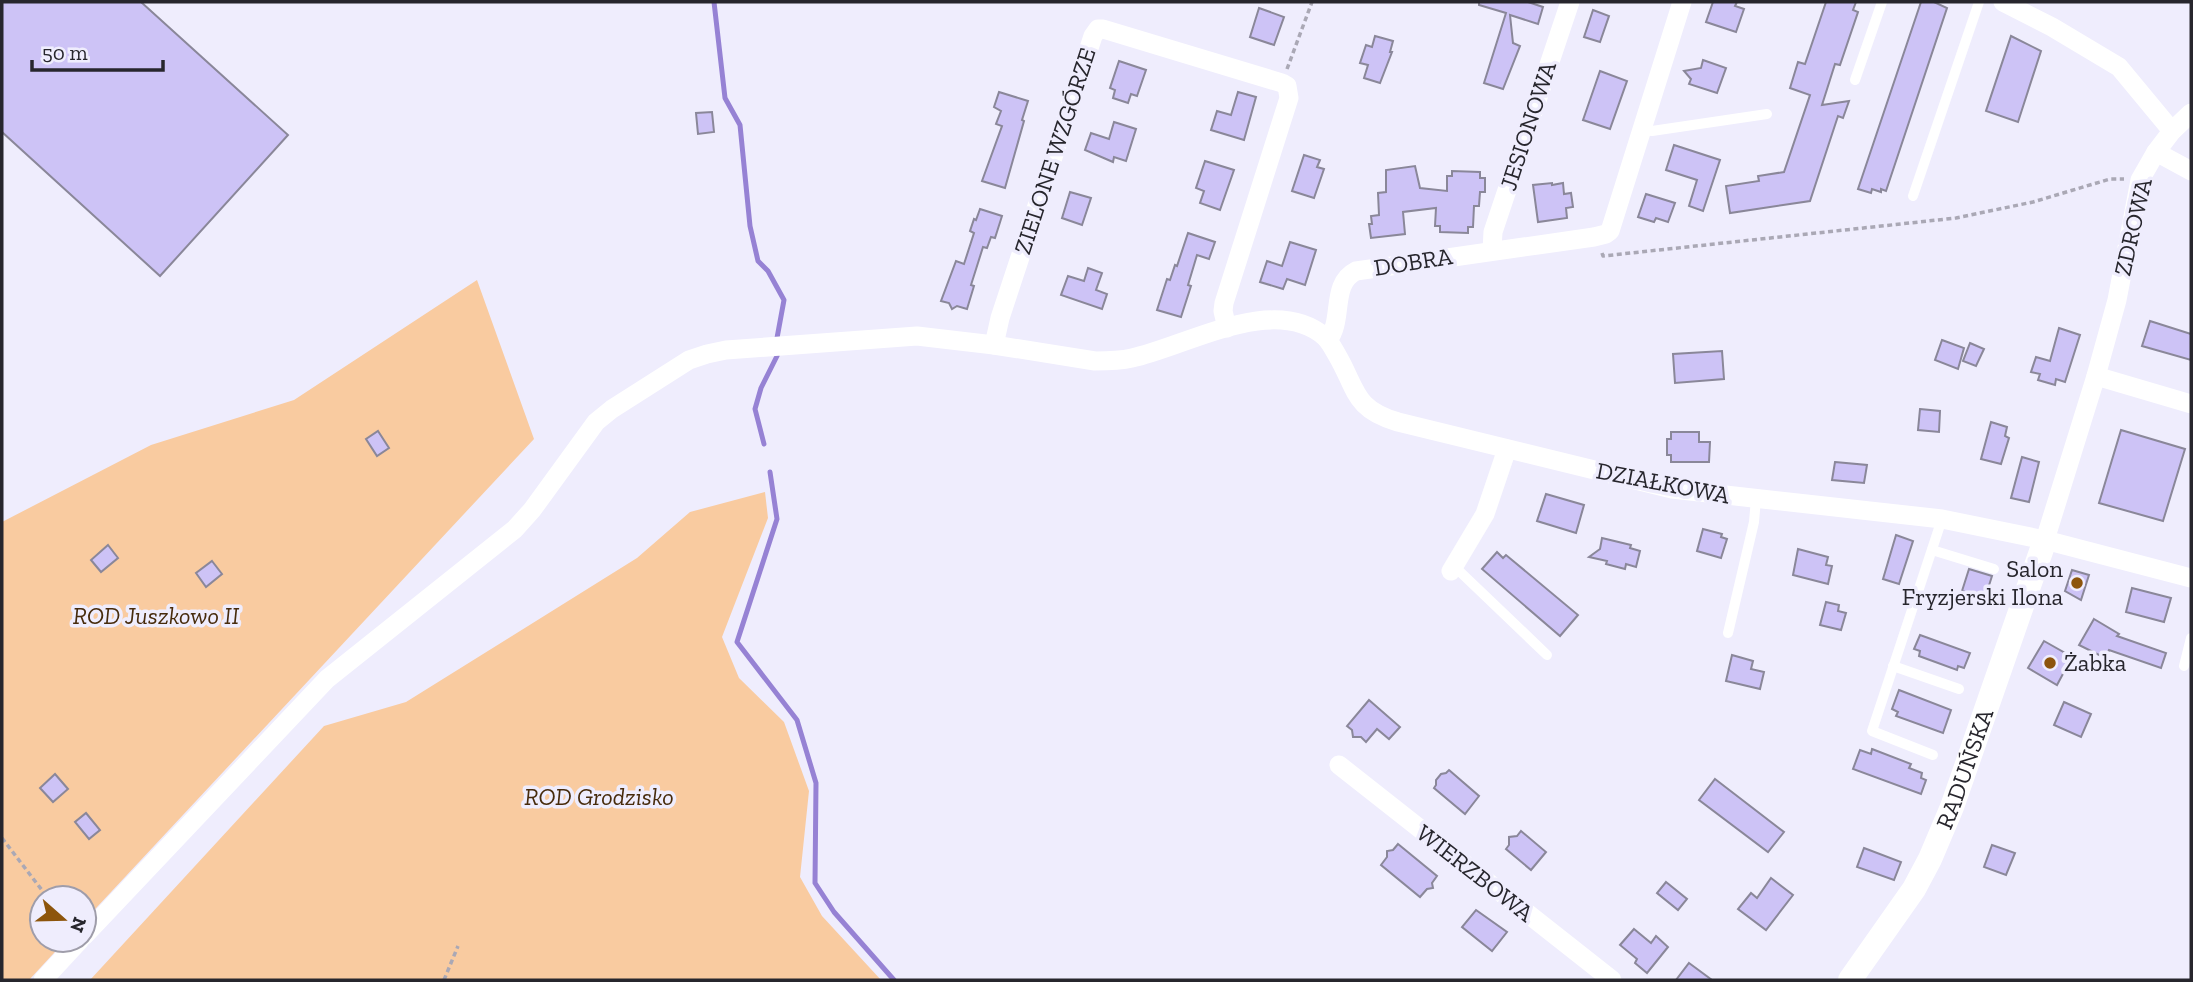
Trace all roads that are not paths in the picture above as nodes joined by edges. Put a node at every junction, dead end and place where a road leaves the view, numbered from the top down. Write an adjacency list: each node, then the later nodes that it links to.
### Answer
1 (1570, 2): 14 (street, JESIONOWA)
2 (1682, 2): 9 (street)
3 (1882, 2): 6 (lane)
4 (1979, 2): 13 (lane)
5 (2007, 3): 10 (street)
6 (1855, 80)
7 (2191, 113): 10 (street, ZDROWA)
8 (1767, 114): 9 (lane)
9 (1643, 128): 14 (street, DOBRA)
10 (2172, 131): 11 (street, ZDROWA)
11 (2156, 152): 12 (street); 18 (street, ZDROWA)
12 (2191, 171)
13 (1913, 195)
14 (1492, 250): 16 (street, DOBRA)
15 (1227, 328): 16 (street); 17 (street); 17 (street, ZIELONE WZGÓRZE)
16 (1328, 340): 20 (street, DZIAŁKOWA)
17 (994, 345): 36 (street)
18 (2096, 376): 19 (street); 23 (street, ZDROWA)
19 (2191, 404)
20 (1507, 449): 21 (street, DZIAŁKOWA); 25 (street)
21 (1756, 499): 22 (street, DZIAŁKOWA); 28 (lane)
22 (1942, 519): 23 (street, DZIAŁKOWA); 24 (lane)
23 (2045, 540): 27 (street, DZIAŁKOWA); 40 (street, RADUŃSKA)
24 (1932, 550): 26 (lane); 31 (lane)
25 (1453, 569): 30 (lane)
26 (1994, 569)
27 (2191, 578)
28 (1728, 633)
29 (2191, 638): 32 (lane)
30 (1547, 655)
31 (1894, 666): 33 (lane); 34 (lane)
32 (2184, 666)
33 (1959, 689)
34 (1933, 755)
35 (1339, 765): 39 (street, WIERZBOWA)
36 (98, 921)
37 (67, 954): 38 (street)
38 (43, 980)
39 (1612, 980)
40 (1850, 980)

